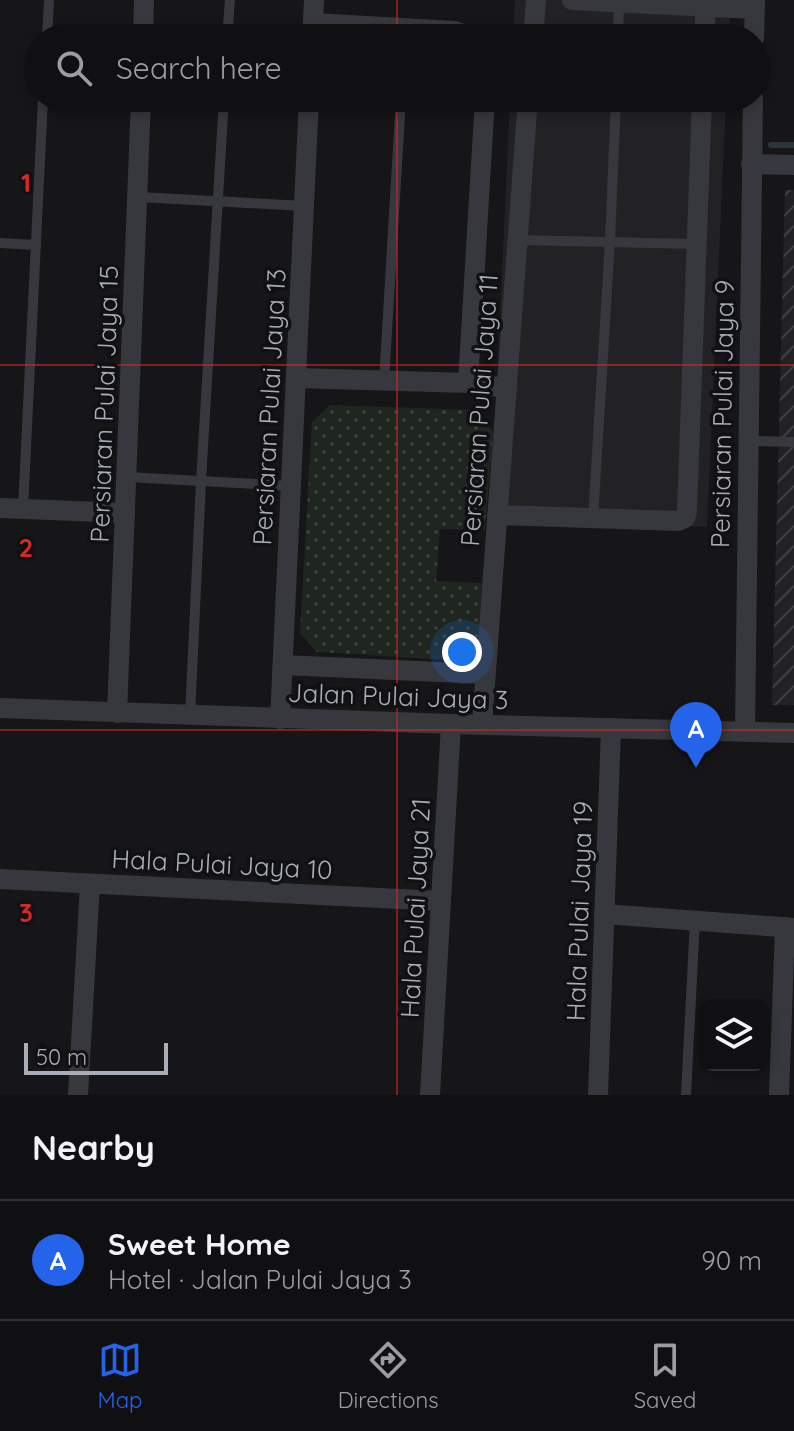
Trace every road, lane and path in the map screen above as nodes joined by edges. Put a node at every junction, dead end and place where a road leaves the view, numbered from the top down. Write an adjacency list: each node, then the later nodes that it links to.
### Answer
1 (49, 0): 10 (lane)
2 (144, 0): 11 (street)
3 (230, 0): 12 (lane)
4 (314, 0): 13 (street)
5 (536, 0): 14 (street)
6 (572, 0): 7 (street)
7 (619, 2): 9 (street); 15 (lane)
8 (755, 4): 9 (street); 17 (street)
9 (706, 6): 16 (street)
10 (48, 24)
11 (143, 24)
12 (228, 24)
13 (312, 24)
14 (534, 24)
15 (618, 24)
16 (705, 24)
17 (754, 24)
18 (42, 112): 37 (lane)
19 (141, 112): 30 (street, Persiaran Pulai Jaya 15)
20 (223, 112): 31 (lane)
21 (308, 112): 32 (street, Persiaran Pulai Jaya 13)
22 (400, 112): 39 (lane)
23 (484, 112): 40 (street)
24 (527, 112): 33 (street, Persiaran Pulai Jaya 11)
25 (615, 112): 34 (lane)
26 (701, 112): 36 (street)
27 (753, 112): 28 (street, Persiaran Pulai Jaya 9)
28 (751, 164): 29 (street); 42 (street, Persiaran Pulai Jaya 9)
29 (794, 165)
30 (139, 197): 31 (lane); 44 (street, Persiaran Pulai Jaya 15)
31 (217, 202): 32 (lane); 45 (lane)
32 (304, 206): 38 (street, Persiaran Pulai Jaya 13)
33 (518, 240): 34 (lane); 41 (street, Persiaran Pulai Jaya 11)
34 (610, 241): 36 (lane); 51 (lane)
35 (0, 243): 37 (lane)
36 (696, 244): 51 (street)
37 (36, 245): 48 (lane)
38 (296, 378): 39 (street); 46 (street, Persiaran Pulai Jaya 13)
39 (384, 381): 40 (street)
40 (468, 383): 41 (street)
41 (507, 388): 50 (street, Persiaran Pulai Jaya 11)
42 (748, 441): 43 (lane); 61 (street, Persiaran Pulai Jaya 9)
43 (794, 442)
44 (127, 477): 45 (lane); 49 (street, Persiaran Pulai Jaya 15)
45 (201, 481): 46 (lane); 56 (lane)
46 (291, 486): 52 (street, Persiaran Pulai Jaya 13)
47 (0, 508): 48 (street)
48 (23, 509): 49 (street)
49 (125, 513): 55 (street, Persiaran Pulai Jaya 15)
50 (497, 515): 51 (street); 53 (street, Persiaran Pulai Jaya 11)
51 (593, 519)
52 (283, 665): 53 (street); 57 (street, Persiaran Pulai Jaya 13)
53 (485, 674): 59 (street, Persiaran Pulai Jaya 11)
54 (0, 708): 55 (street, Jalan Pulai Jaya 3)
55 (117, 713): 56 (street, Jalan Pulai Jaya 3)
56 (190, 716): 57 (street, Jalan Pulai Jaya 3)
57 (280, 719): 58 (street, Jalan Pulai Jaya 3)
58 (451, 724): 59 (street, Jalan Pulai Jaya 3); 65 (street, Hala Pulai Jaya 21)
59 (482, 725): 60 (street, Jalan Pulai Jaya 3)
60 (611, 728): 61 (street, Jalan Pulai Jaya 3); 66 (street, Hala Pulai Jaya 19)
61 (745, 731): 62 (street, Jalan Pulai Jaya 3)
62 (794, 733)
63 (0, 879): 64 (street, Hala Pulai Jaya 10)
64 (90, 884): 65 (street, Hala Pulai Jaya 10); 69 (street)
65 (441, 901): 70 (street, Hala Pulai Jaya 21)
66 (604, 914): 67 (street); 71 (street, Hala Pulai Jaya 19)
67 (695, 920): 68 (street); 72 (lane)
68 (790, 927): 73 (street)
69 (78, 1095)
70 (430, 1095)
71 (598, 1095)
72 (686, 1095)
73 (779, 1095)

